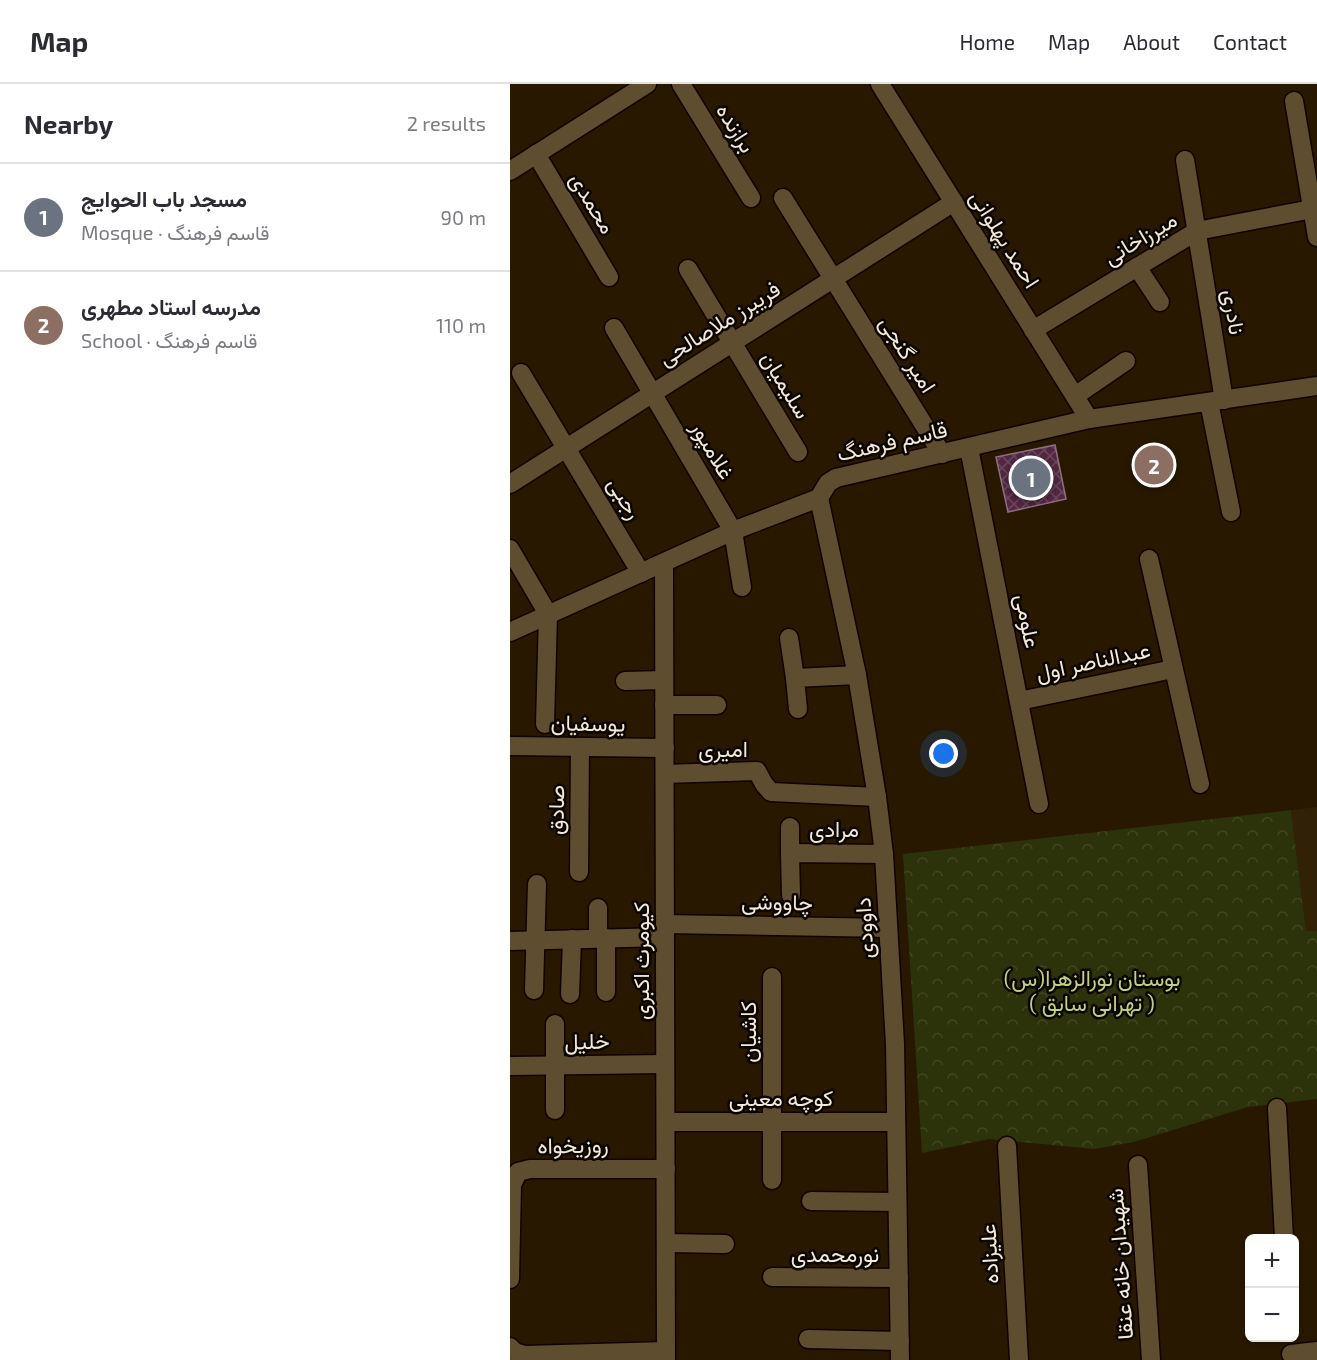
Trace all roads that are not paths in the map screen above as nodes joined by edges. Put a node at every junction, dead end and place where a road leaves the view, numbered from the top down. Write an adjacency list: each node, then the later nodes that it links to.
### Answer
1 (647, 84): 5 (street)
2 (681, 84): 8 (street, برازنده)
3 (880, 84): 10 (street, احمد پهلوانی)
4 (1294, 101): 11 (street)
5 (536, 154): 7 (street); 16 (street, محمدی)
6 (1185, 160): 12 (street, نادری)
7 (510, 171)
8 (751, 198)
9 (783, 198): 17 (street, امیر گنجی)
10 (954, 202): 17 (street, فریبرز ملاصالحی); 20 (street, احمد پهلوانی)
11 (1315, 209): 12 (street, میرزاخانی); 13 (street)
12 (1197, 231): 14 (street, میرزاخانی); 27 (street, نادری)
13 (1317, 237)
14 (1137, 267): 18 (street); 20 (street, میرزاخانی)
15 (688, 268): 21 (street, سلیمیان)
16 (609, 277)
17 (833, 279): 21 (street, فریبرز ملاصالحی); 32 (street, امیر گنجی)
18 (1160, 302)
19 (614, 328): 25 (street, غلامپور)
20 (1033, 330): 26 (street, احمد پهلوانی)
21 (733, 343): 25 (street, فریبرز ملاصالحی); 31 (street, سلیمیان)
22 (1126, 361): 26 (street)
23 (521, 373): 29 (street, رجبی)
24 (1317, 386): 27 (street, قاسم فرهنگ)
25 (652, 394): 29 (street, فریبرز ملاصالحی); 36 (street, غلامپور)
26 (1075, 396): 28 (street, احمد پهلوانی)
27 (1216, 401): 28 (street, قاسم فرهنگ); 35 (street, نادری)
28 (1089, 419): 30 (street, قاسم فرهنگ)
29 (567, 448): 33 (street, فریبرز ملاصالحی); 40 (street, رجبی)
30 (969, 448): 32 (street, قاسم فرهنگ); 50 (street, علومی)
31 (798, 452)
32 (942, 454): 34 (street, قاسم فرهنگ)
33 (510, 484)
34 (819, 498): 36 (street, قاسم فرهنگ); 46 (street, داوودی)
35 (1231, 513)
36 (733, 531): 39 (street, قاسم فرهنگ); 41 (street)
37 (510, 549): 42 (street)
38 (1149, 559): 45 (street, عبدالناصر اول)
39 (664, 562): 40 (street, قاسم فرهنگ); 48 (street, کیومرث اکبری)
40 (641, 573): 42 (street, قاسم فرهنگ)
41 (742, 587)
42 (548, 614): 43 (street, قاسم فرهنگ); 54 (street)
43 (510, 632)
44 (789, 638): 47 (street)
45 (1173, 669): 50 (street, عبدالناصر اول); 59 (street)
46 (856, 675): 47 (street); 60 (street, داوودی)
47 (795, 678): 53 (street)
48 (664, 680): 49 (street); 51 (street, کیومرث اکبری)
49 (625, 681)
50 (1019, 701): 61 (street, علومی)
51 (664, 705): 52 (street); 57 (street, کیومرث اکبری)
52 (717, 705)
53 (798, 710)
54 (545, 724)
55 (510, 746): 56 (street, یوسفیان)
56 (580, 747): 57 (street, یوسفیان); 65 (street, صادق)
57 (664, 748): 58 (street, کیومرث اکبری)
58 (665, 774): 60 (street, امیری); 70 (street, کیومرث اکبری)
59 (1200, 784)
60 (877, 797): 64 (street, داوودی)
61 (1039, 804)
62 (790, 827): 63 (street)
63 (790, 853): 64 (street, مرادی); 67 (street, مرادی)
64 (884, 854): 69 (street, داوودی)
65 (579, 872)
66 (537, 884): 73 (street)
67 (791, 895)
68 (598, 908): 71 (street)
69 (888, 928): 70 (street, چاووشی); 87 (street, داوودی)
70 (665, 930): 71 (street, چاووشی); 80 (street, کیومرث اکبری)
71 (602, 938): 72 (street, چاووشی); 77 (street)
72 (572, 939): 73 (street, چاووشی); 78 (street)
73 (534, 940): 74 (street, چاووشی); 76 (street)
74 (510, 941)
75 (771, 978): 86 (street, کاشیان)
76 (534, 990)
77 (606, 992)
78 (570, 994)
79 (555, 1024): 81 (street)
80 (665, 1064): 81 (street, خلیل); 85 (street, کیومرث اکبری)
81 (555, 1065): 82 (street, خلیل); 84 (street)
82 (510, 1066)
83 (1277, 1108): 94 (street)
84 (555, 1110)
85 (666, 1122): 86 (street, کوچه معینی); 90 (street, کیومرث اکبری)
86 (772, 1122): 87 (street, کوچه معینی); 91 (street, کاشیان)
87 (896, 1122): 93 (street, داوودی)
88 (1007, 1146): 107 (street, علیزاده)
89 (1138, 1165): 108 (street, شهیدان خانه‌ عنقا)
90 (666, 1169): 95 (street, کیومرث اکبری); 99 (street, روزیخواه)
91 (772, 1180)
92 (810, 1201): 93 (street)
93 (897, 1202): 98 (street, داوودی)
94 (1284, 1234)
95 (666, 1243): 96 (street); 105 (street, کیومرث اکبری)
96 (725, 1244)
97 (772, 1277): 98 (street, نورمحمدی)
98 (899, 1278): 101 (street, داوودی)
99 (510, 1279)
100 (808, 1340): 101 (street)
101 (900, 1341): 106 (street, داوودی)
102 (510, 1347): 105 (street)
103 (1291, 1350): 104 (street)
104 (1317, 1351)
105 (666, 1356)
106 (900, 1360)
107 (1019, 1360)
108 (1151, 1360)

